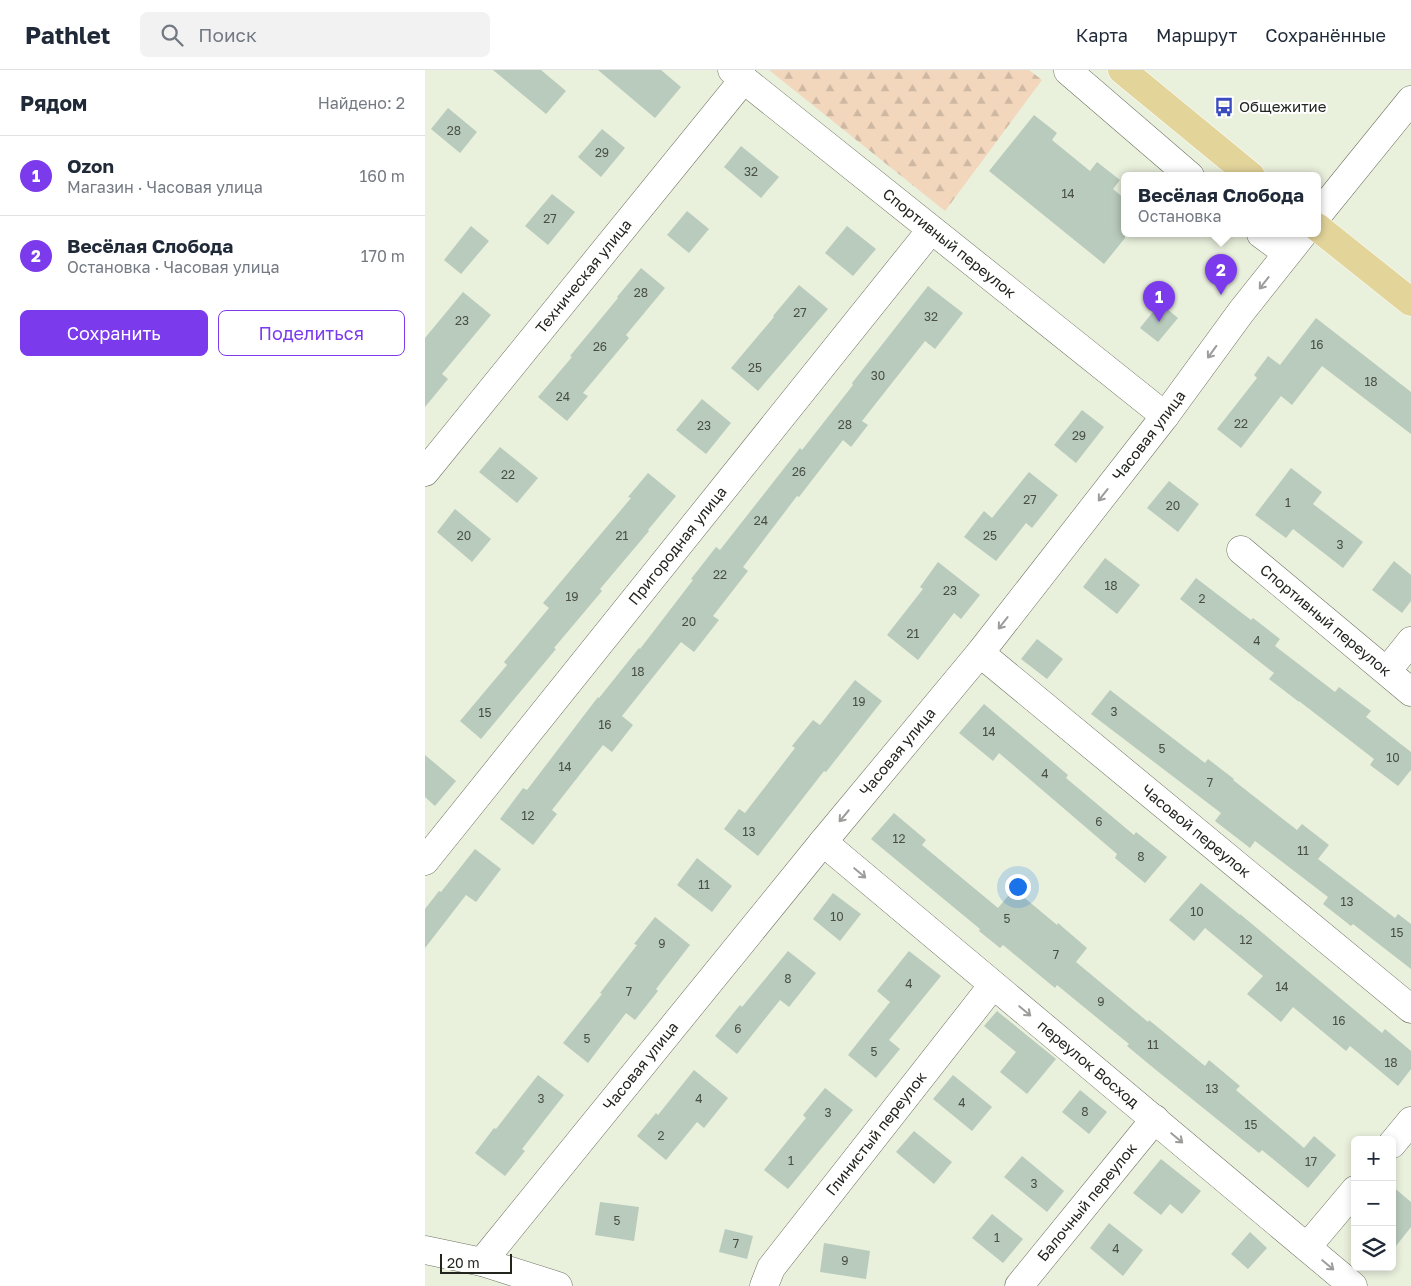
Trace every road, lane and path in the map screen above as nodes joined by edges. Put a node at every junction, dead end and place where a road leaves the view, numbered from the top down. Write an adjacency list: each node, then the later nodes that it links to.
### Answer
1 (1122, 70): 6 (main road)
2 (1068, 71): 5 (street)
3 (738, 75): 8 (street, Спортивный переулок); 14 (street, Техническая улица)
4 (1411, 100): 7 (street)
5 (1185, 172)
6 (1246, 172)
7 (1321, 211)
8 (931, 230): 13 (street, Спортивный переулок); 21 (street, Пригородная улица)
9 (1321, 230): 12 (main road)
10 (1271, 237): 11 (street)
11 (1295, 244): 13 (street, Часовая улица, one-way to 13)
12 (1411, 302)
13 (1165, 416): 17 (street, Часовая улица, one-way to 17)
14 (425, 472)
15 (1241, 550): 18 (street, Спортивный переулок)
16 (1411, 641): 18 (street)
17 (980, 653): 20 (street, Часовая улица, one-way to 20); 23 (street, Часовой переулок)
18 (1387, 671): 19 (street, Спортивный переулок)
19 (1411, 692)
20 (823, 842): 22 (street, переулок Восход, one-way to 22); 30 (street, Часовая улица)
21 (425, 861)
22 (993, 985): 24 (street, переулок Восход, one-way to 24); 32 (street, Глинистый переулок)
23 (1411, 1009)
24 (1155, 1119): 28 (street, переулок Восход, one-way to 28); 33 (street, Балочный переулок)
25 (1411, 1121): 26 (street)
26 (1396, 1139)
27 (1351, 1195): 28 (street)
28 (1307, 1247): 34 (street, переулок Восход, one-way to 34)
29 (425, 1250): 30 (street)
30 (483, 1262): 31 (street)
31 (558, 1286)
32 (764, 1286)
33 (1019, 1286)
34 (1353, 1286)

